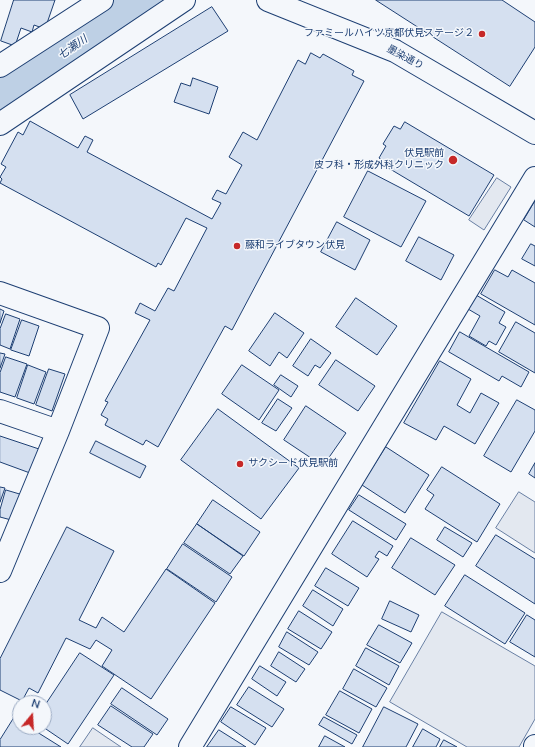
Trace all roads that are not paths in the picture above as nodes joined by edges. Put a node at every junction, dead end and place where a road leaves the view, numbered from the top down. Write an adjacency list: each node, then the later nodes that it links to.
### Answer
1 (102, 0): 4 (street)
2 (184, 0): 5 (street)
3 (268, 0): 6 (street, 墨染通り)
4 (0, 66)
5 (0, 124)
6 (535, 133)
7 (535, 178): 13 (street)
8 (0, 293): 10 (street)
9 (0, 411): 10 (street)
10 (58, 431): 11 (street)
11 (5, 547): 12 (street)
12 (0, 571)
13 (190, 747)

